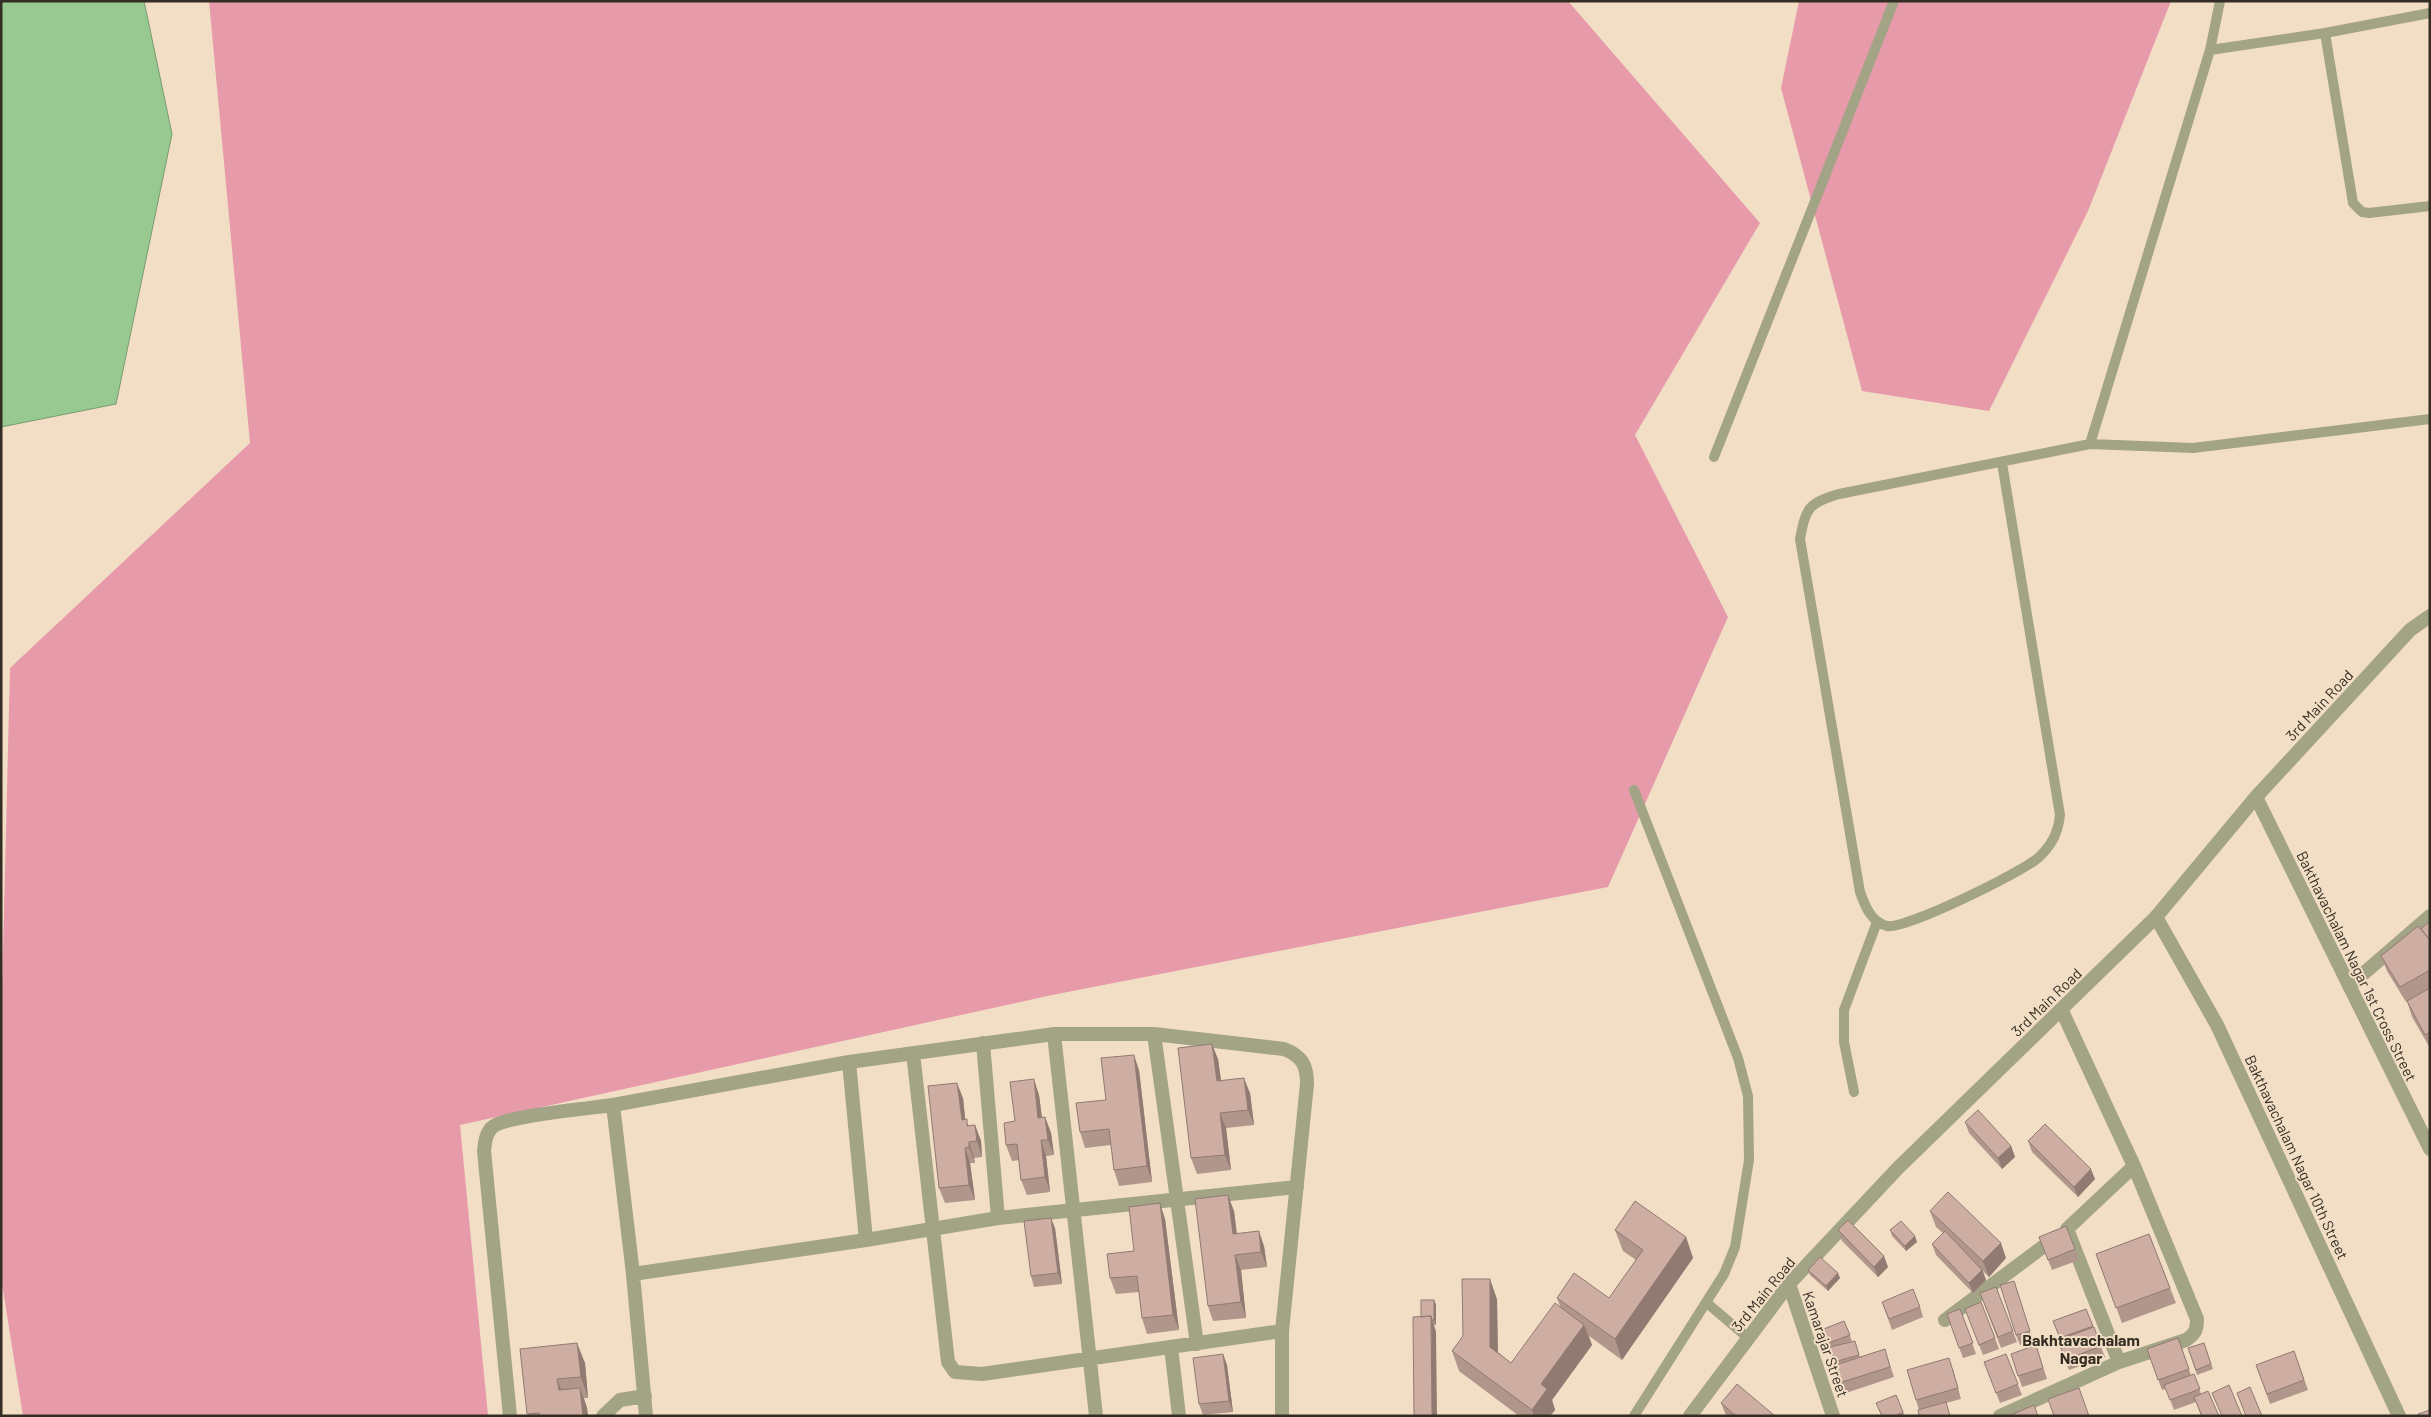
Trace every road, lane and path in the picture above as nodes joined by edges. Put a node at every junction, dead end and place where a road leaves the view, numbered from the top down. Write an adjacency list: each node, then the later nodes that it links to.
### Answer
1 (1894, 1): 9 (lane)
2 (2220, 1): 5 (lane)
3 (2430, 13): 4 (lane)
4 (2325, 33): 5 (lane); 6 (lane)
5 (2210, 50): 8 (lane)
6 (2430, 206)
7 (2430, 420): 8 (lane)
8 (2090, 444): 10 (lane)
9 (1714, 457)
10 (2002, 463): 16 (lane); 16 (lane)
11 (2430, 616): 13 (street, 3rd Main Road)
12 (1634, 790): 37 (lane)
13 (2256, 797): 15 (street, 3rd Main Road); 17 (street, Bakthavachalam Nagar 1st Cross Street)
14 (2430, 916): 17 (street)
15 (2156, 917): 18 (street, 3rd Main Road); 46 (street, Bakthavachalam Nagar 10th Street)
16 (1877, 922): 24 (lane)
17 (2349, 986): 26 (street, Bakthavachalam Nagar 1st Cross Street)
18 (2062, 1011): 27 (street); 36 (street, 3rd Main Road)
19 (1054, 1034): 20 (street); 21 (street); 30 (street)
20 (1154, 1034): 28 (street); 29 (street)
21 (983, 1043): 22 (street); 31 (street)
22 (913, 1053): 23 (street); 32 (street)
23 (850, 1062): 25 (street); 34 (street)
24 (1854, 1092)
25 (613, 1105): 35 (street); 47 (street)
26 (2430, 1148)
27 (2134, 1166): 33 (street); 44 (street)
28 (1297, 1187): 29 (street); 39 (street)
29 (1177, 1200): 30 (street); 41 (street)
30 (1073, 1209): 31 (street); 43 (street)
31 (998, 1218): 32 (street)
32 (932, 1229): 34 (street); 43 (street)
33 (2067, 1229): 38 (street); 44 (street)
34 (866, 1240): 35 (street)
35 (633, 1274): 45 (street)
36 (1789, 1284): 40 (street, 3rd Main Road); 55 (street, Kamarajar Street)
37 (1707, 1303): 40 (lane); 53 (lane)
38 (1945, 1320)
39 (1282, 1331): 41 (street); 52 (street)
40 (1748, 1338): 54 (street, 3rd Main Road)
41 (1197, 1344): 42 (street)
42 (1171, 1347): 43 (street); 51 (street)
43 (1090, 1358): 50 (street)
44 (2120, 1362): 56 (street)
45 (644, 1396): 48 (street); 49 (street)
46 (2395, 1414)
47 (510, 1416)
48 (603, 1416)
49 (646, 1416)
50 (1096, 1416)
51 (1179, 1416)
52 (1282, 1416)
53 (1634, 1416)
54 (1690, 1416)
55 (1833, 1416)
56 (2000, 1416)

